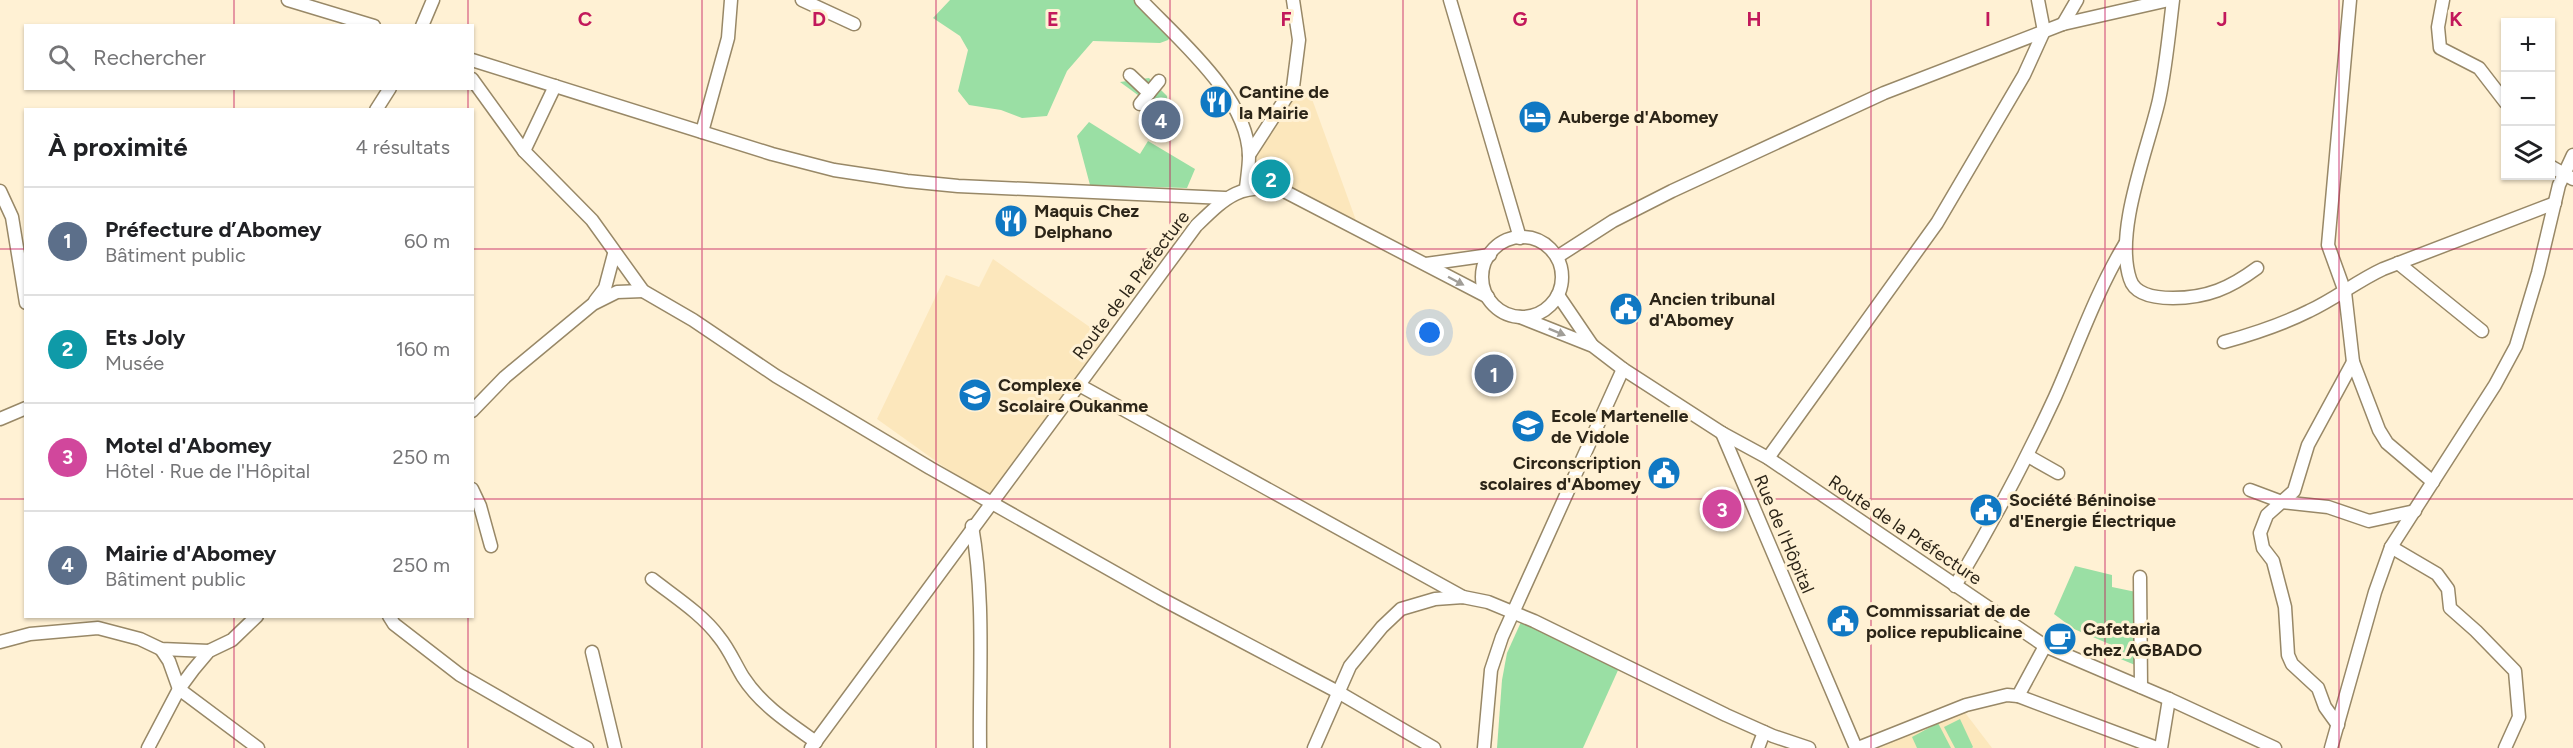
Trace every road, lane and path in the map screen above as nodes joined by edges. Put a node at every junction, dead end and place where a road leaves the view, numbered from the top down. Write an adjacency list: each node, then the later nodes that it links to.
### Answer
1 (288, 0): 14 (street)
2 (434, 0): 15 (street)
3 (731, 0): 29 (street)
4 (802, 0): 16 (street)
5 (1141, 0): 31 (street)
6 (1293, 0): 31 (street)
7 (1450, 0): 39 (street)
8 (2038, 0): 18 (street)
9 (2077, 0): 17 (street)
10 (2169, 0): 17 (street)
11 (2173, 0): 40 (street)
12 (2350, 0): 49 (street)
13 (2443, 0): 26 (street)
14 (367, 24)
15 (423, 24)
16 (854, 24)
17 (2063, 24): 18 (street)
18 (2044, 31): 43 (street); 65 (street)
19 (474, 61): 23 (street)
20 (1130, 75): 25 (street)
21 (1159, 81): 25 (street)
22 (474, 82): 30 (street)
23 (555, 86): 29 (street); 30 (street)
24 (389, 90): 28 (street)
25 (1149, 93): 27 (street)
26 (2501, 98)
27 (1140, 104)
28 (377, 108)
29 (702, 132): 37 (street)
30 (524, 151): 41 (street)
31 (1249, 155): 35 (street)
32 (2573, 155): 34 (street)
33 (2555, 169): 34 (street)
34 (2568, 177): 38 (street)
35 (1245, 188): 37 (street, Route de la Préfecture); 45 (street, Route de la Préfecture)
36 (0, 191): 47 (street)
37 (1225, 198): 59 (street, Route de la Préfecture)
38 (2555, 203): 44 (street); 67 (street)
39 (1520, 238): 42 (street); 43 (street)
40 (2126, 243): 46 (street); 64 (street)
41 (614, 254): 48 (street); 52 (street)
42 (1490, 255): 45 (street); 51 (street)
43 (1557, 257): 50 (street)
44 (2398, 263): 49 (street); 54 (street)
45 (1425, 264): 51 (street, Route de la Préfecture, one-way to 51)
46 (2257, 268)
47 (24, 290)
48 (644, 291): 52 (street); 71 (street)
49 (2345, 292): 55 (street); 57 (street)
50 (1558, 295): 53 (street); 56 (street, Route de la Préfecture)
51 (1488, 297): 53 (street)
52 (593, 304): 61 (street)
53 (1520, 317): 56 (street, Route de la Préfecture, one-way to 56)
54 (2482, 331)
55 (2224, 342)
56 (1593, 346): 58 (street, Route de la Préfecture)
57 (2354, 362): 67 (street); 70 (street)
58 (1623, 369): 63 (street, Route de la Préfecture); 80 (street)
59 (1079, 385): 71 (street, Route de la Préfecture); 79 (street)
60 (24, 409): 62 (street)
61 (474, 409)
62 (0, 419)
63 (1722, 433): 65 (street, Route de la Préfecture); 106 (street, Rue de l'Hôpital)
64 (2028, 456): 66 (street); 78 (street)
65 (1768, 458): 78 (street, Route de la Préfecture)
66 (2058, 472)
67 (2433, 482): 72 (street)
68 (2250, 490): 70 (street)
69 (474, 493): 74 (street)
70 (2282, 502): 72 (street); 93 (street)
71 (991, 503): 73 (street, Route de la Préfecture); 90 (street)
72 (2415, 511): 75 (street)
73 (972, 526): 95 (street, Route de la Préfecture); 100 (street)
74 (491, 546)
75 (2391, 547): 93 (street); 110 (street)
76 (2140, 577): 88 (street)
77 (652, 579): 95 (street)
78 (1955, 586): 84 (street, Route de la Préfecture)
79 (1463, 597): 80 (street); 90 (street)
80 (1512, 612): 94 (street); 103 (street)
81 (255, 618): 86 (street)
82 (390, 618): 98 (street)
83 (0, 642): 85 (street)
84 (2045, 646): 88 (street, Route de la Préfecture); 91 (street)
85 (161, 649): 86 (street); 89 (street)
86 (209, 651): 89 (street)
87 (592, 652): 99 (street)
88 (2141, 687): 92 (street, Route de la Préfecture)
89 (179, 689): 96 (street); 97 (street)
90 (1338, 692): 101 (street); 102 (street)
91 (2018, 696): 106 (street); 107 (street)
92 (2169, 699): 107 (street); 108 (street, Route de la Préfecture)
93 (2338, 724): 109 (street)
94 (1764, 732): 104 (street); 105 (street)
95 (813, 745)
96 (148, 748)
97 (258, 748)
98 (587, 748)
99 (615, 748)
100 (980, 748)
101 (1314, 748)
102 (1434, 748)
103 (1484, 748)
104 (1758, 748)
105 (1809, 748)
106 (1857, 748)
107 (2159, 748)
108 (2275, 748)
109 (2331, 748)
110 (2505, 748)

